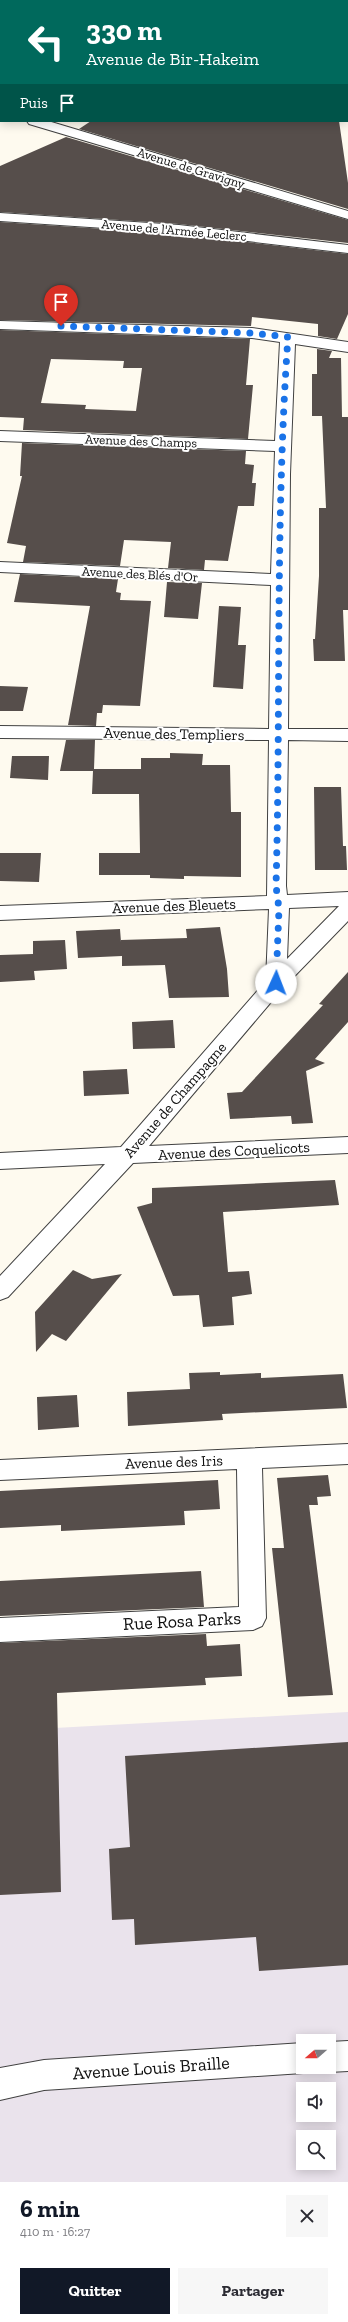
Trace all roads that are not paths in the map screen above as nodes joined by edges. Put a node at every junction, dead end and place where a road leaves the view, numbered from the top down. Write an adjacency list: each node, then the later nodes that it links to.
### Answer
1 (37, 122): 2 (street, Avenue de Gravigny)
2 (348, 215)
3 (0, 217): 4 (street, Avenue de l'Armée Leclerc)
4 (348, 249)
5 (0, 325): 6 (street)
6 (288, 337): 7 (street); 9 (street)
7 (348, 347)
8 (0, 436): 9 (street, Avenue des Champs)
9 (282, 446): 11 (street)
10 (0, 567): 11 (street, Avenue des Blés d'Or)
11 (279, 580): 13 (street)
12 (0, 732): 13 (street, Avenue des Templiers)
13 (280, 735): 14 (street, Avenue des Templiers); 16 (street)
14 (348, 735)
15 (348, 899): 16 (street, Avenue des Bleuets)
16 (277, 902): 18 (street, Avenue des Bleuets); 19 (street)
17 (348, 909): 19 (street, Avenue de Champagne)
18 (0, 913)
19 (276, 983): 21 (street, Avenue de Champagne)
20 (348, 1145): 21 (street, Avenue des Coquelicots)
21 (126, 1156): 22 (street, Avenue des Coquelicots); 23 (street, Avenue de Champagne)
22 (0, 1161)
23 (0, 1291)
24 (348, 1454): 25 (street, Avenue des Iris)
25 (249, 1459): 26 (street, Avenue des Iris); 27 (street, Rue Rosa Parks)
26 (0, 1470)
27 (0, 1630)
28 (348, 2056): 29 (street)
29 (336, 2057)
30 (296, 2058): 31 (street, Avenue Louis Braille)
31 (0, 2084)

